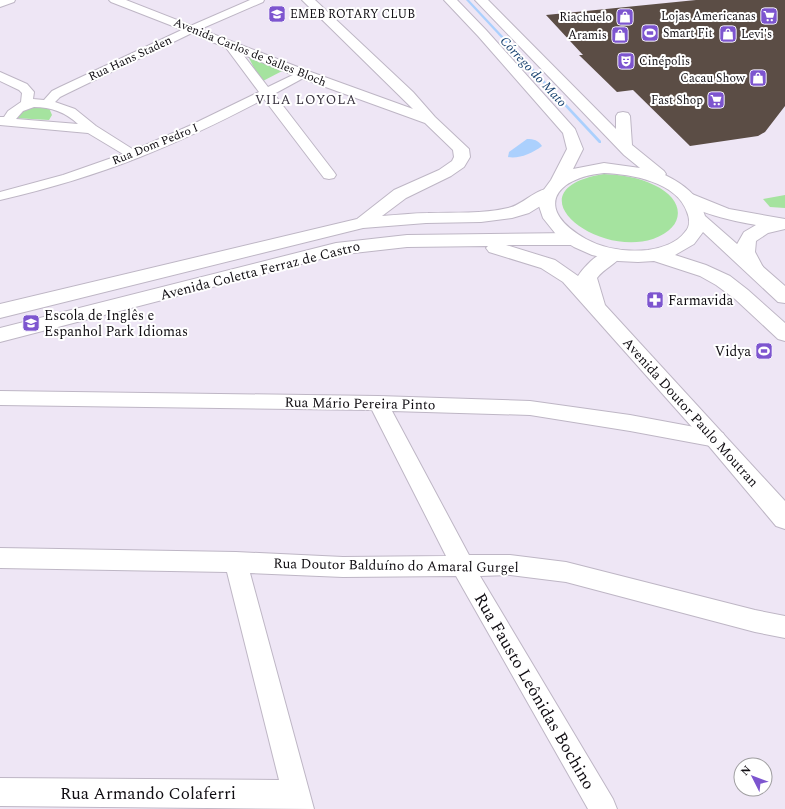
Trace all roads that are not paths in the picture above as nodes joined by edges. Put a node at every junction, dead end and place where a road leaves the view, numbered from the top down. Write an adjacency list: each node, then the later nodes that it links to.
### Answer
1 (10, 0): 7 (street)
2 (115, 0): 9 (main road, Avenida Carlos de Salles Bloch)
3 (259, 0): 9 (street, Rua Hans Staden)
4 (308, 0): 19 (main road)
5 (450, 0): 27 (main road)
6 (482, 0): 8 (main road)
7 (0, 4)
8 (507, 25): 10 (main road); 23 (main road)
9 (192, 29): 11 (main road, Avenida Carlos de Salles Bloch); 16 (street, Rua Hans Staden)
10 (540, 43)
11 (230, 45): 12 (main road, Avenida Carlos de Salles Bloch); 14 (street)
12 (303, 74): 14 (street, Rua Dom Pedro I); 19 (main road, Avenida Carlos de Salles Bloch)
13 (0, 76): 15 (street)
14 (265, 93): 24 (street, Rua Dom Pedro I); 25 (street)
15 (27, 103): 16 (street); 20 (street)
16 (47, 104): 17 (street)
17 (68, 110): 21 (street); 22 (street)
18 (624, 116): 23 (main road)
19 (430, 120): 26 (main road)
20 (4, 121): 21 (street)
21 (44, 125): 22 (street)
22 (92, 129): 24 (street)
23 (624, 145): 28 (main road)
24 (133, 155): 29 (street, Rua Dom Pedro I)
25 (329, 175)
26 (430, 180): 30 (main road); 32 (main road)
27 (553, 187): 28 (main road); 30 (main road, Avenida Coletta Ferraz de Castro); 34 (main road)
28 (682, 193): 31 (main road); 33 (main road)
29 (0, 196)
30 (426, 218): 32 (main road, Avenida Coletta Ferraz de Castro)
31 (698, 218): 37 (main road); 38 (main road)
32 (363, 223): 41 (main road, Avenida Coletta Ferraz de Castro)
33 (785, 225): 38 (main road)
34 (572, 239): 35 (main road, Avenida Coletta Ferraz de Castro); 36 (main road)
35 (472, 241): 40 (main road, Avenida Doutor Paulo Moutran); 43 (main road, Avenida Coletta Ferraz de Castro)
36 (614, 254): 37 (main road); 40 (main road)
37 (655, 255): 42 (main road)
38 (755, 269): 39 (main road)
39 (785, 297)
40 (597, 307): 46 (main road, Avenida Doutor Paulo Moutran)
41 (0, 311)
42 (785, 334)
43 (0, 335)
44 (0, 398): 45 (street, Rua Mário Pereira Pinto)
45 (378, 402): 46 (street, Rua Mário Pereira Pinto); 50 (street, Rua Fausto Leônidas Bochino)
46 (716, 439): 47 (main road, Avenida Doutor Paulo Moutran)
47 (785, 518)
48 (0, 558): 49 (street, Rua Doutor Balduíno do Amaral Gurgel)
49 (236, 562): 50 (street, Rua Doutor Balduíno do Amaral Gurgel); 53 (street)
50 (463, 567): 51 (street, Rua Doutor Balduíno do Amaral Gurgel); 54 (street, Rua Fausto Leônidas Bochino)
51 (785, 627)
52 (0, 792): 53 (street, Rua Armando Colaferri)
53 (298, 802)
54 (603, 809)

